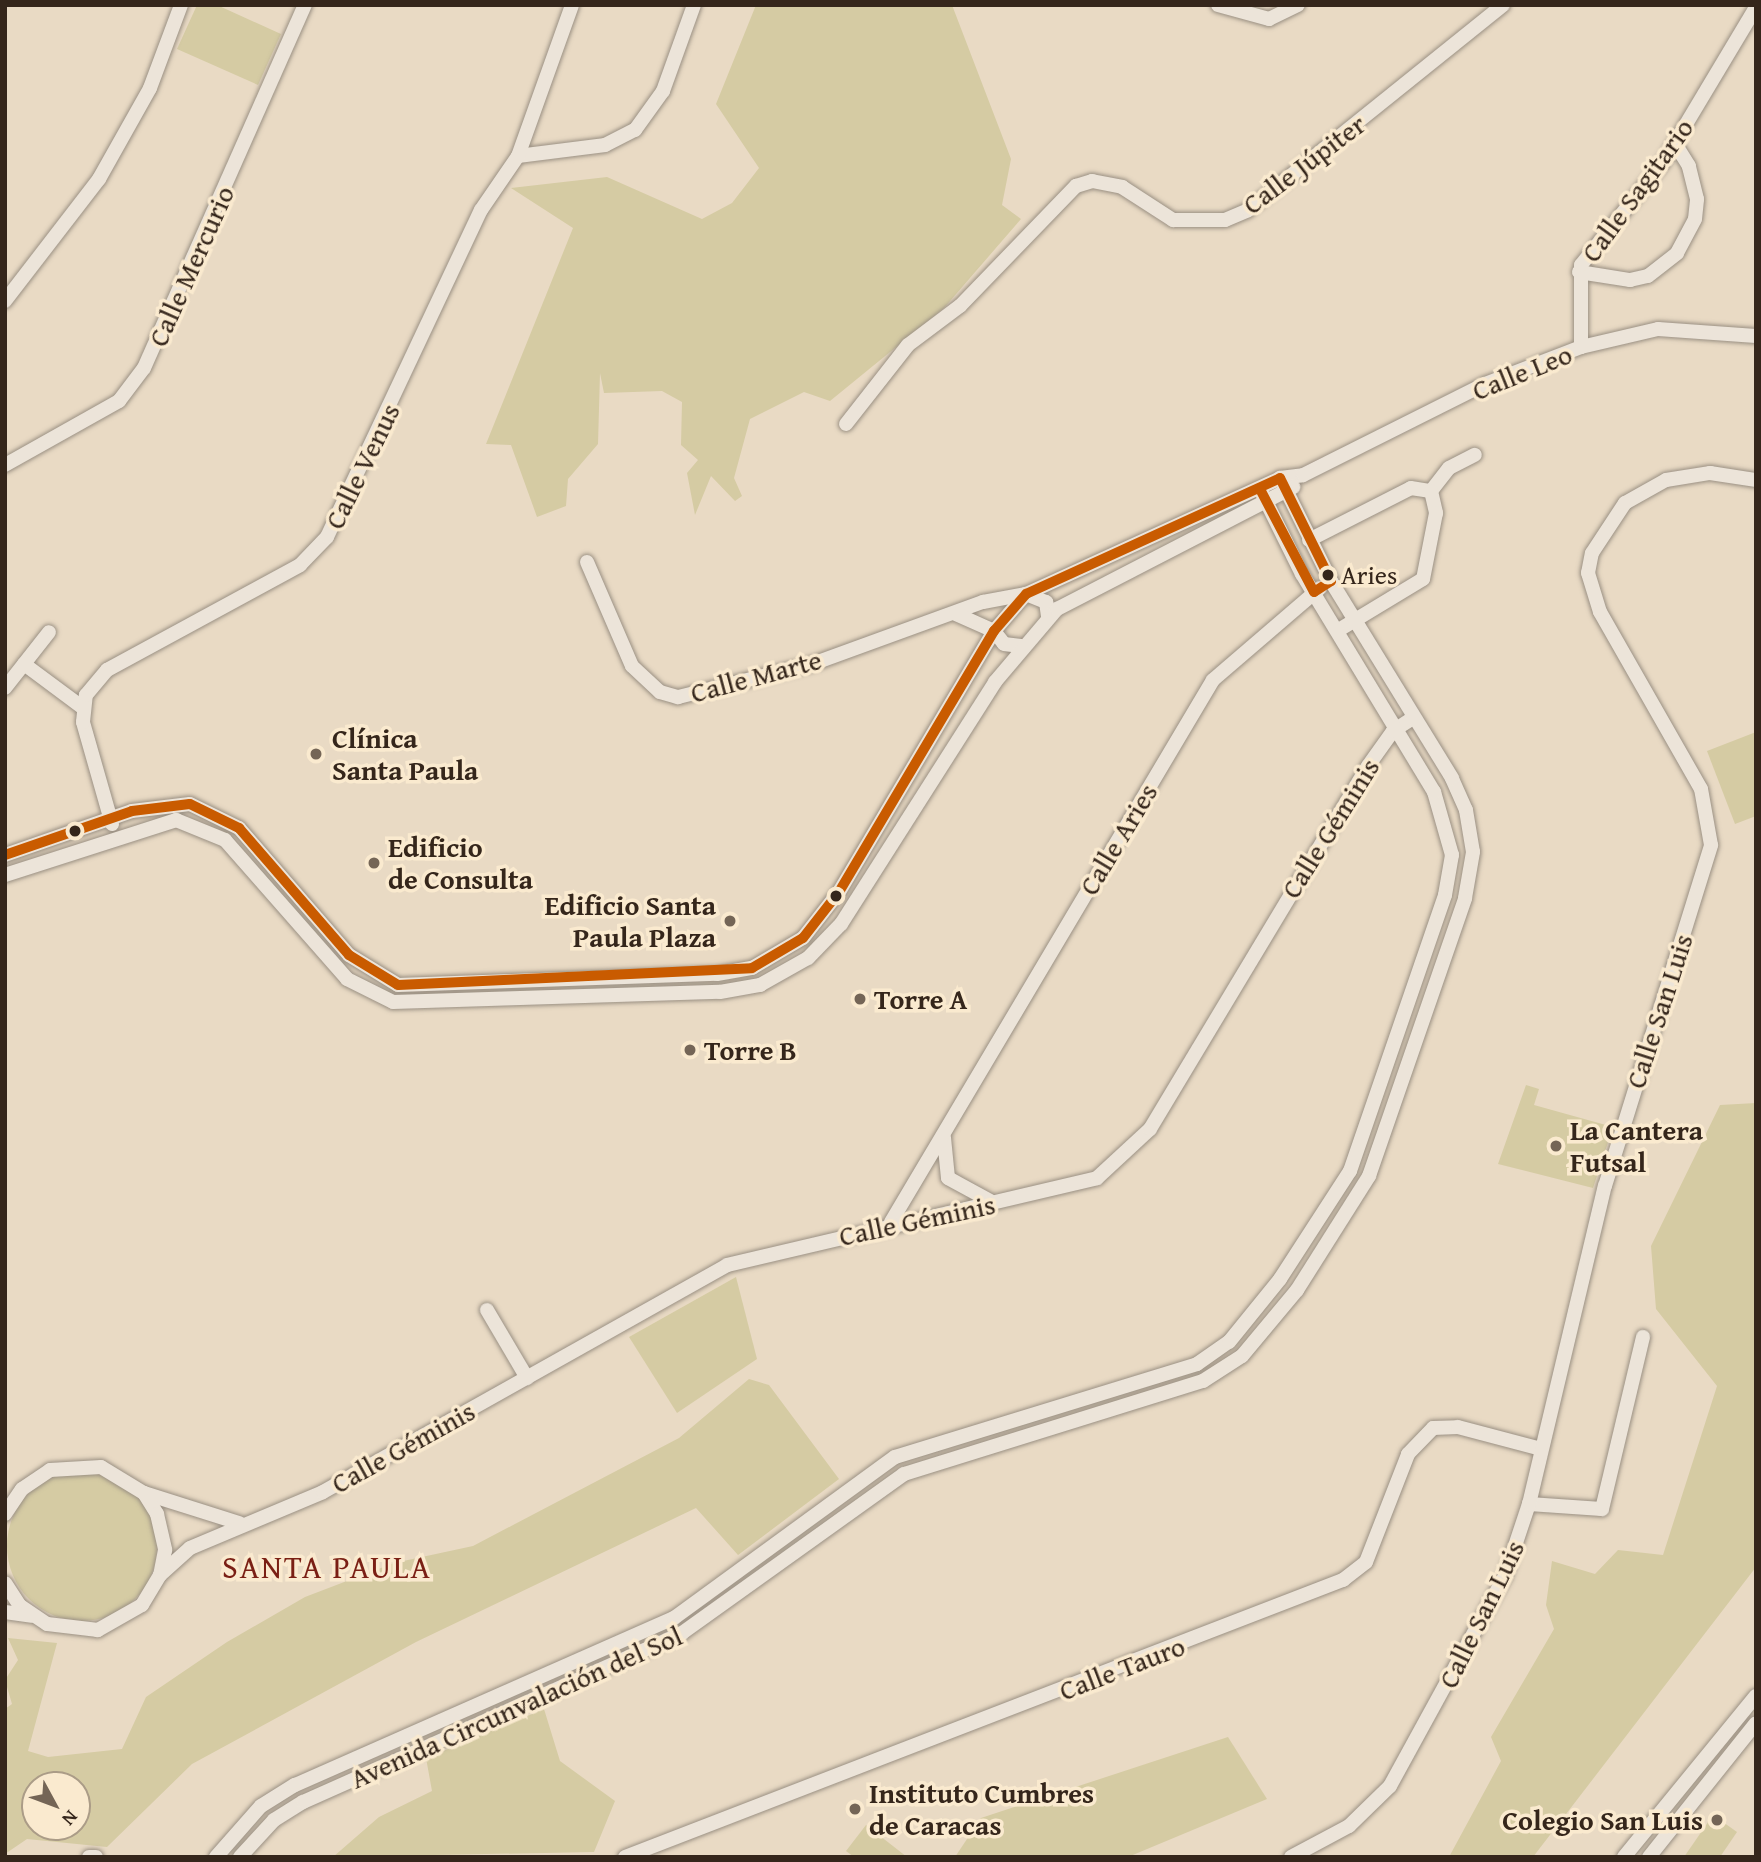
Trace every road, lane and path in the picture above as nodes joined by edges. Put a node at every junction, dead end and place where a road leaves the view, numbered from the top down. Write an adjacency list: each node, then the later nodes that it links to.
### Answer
1 (181, 5): 12 (street)
2 (305, 5): 17 (street, Calle Mercurio)
3 (572, 5): 10 (street, Calle Venus)
4 (694, 5): 10 (street)
5 (1218, 5): 6 (street)
6 (1298, 5)
7 (1503, 5): 15 (street, Calle Júpiter)
8 (1756, 7): 9 (street, Calle Sagitario)
9 (1675, 144): 11 (street, Calle Sagitario); 11 (street)
10 (517, 156): 42 (street, Calle Venus)
11 (1579, 272): 14 (street, Calle Sagitario)
12 (5, 301)
13 (1756, 336): 14 (street, Calle Leo)
14 (1581, 347): 18 (street, Calle Leo)
15 (846, 424)
16 (1475, 455): 21 (street)
17 (5, 465)
18 (1303, 475): 19 (street, Calle Leo); 22 (street, Calle Leo)
19 (1280, 478): 22 (street, Avenida Circunvalación del Sol); 23 (street)
20 (1756, 481): 57 (street, Calle San Luis)
21 (1431, 491): 26 (street); 35 (street)
22 (1286, 492): 23 (street); 24 (street, Avenida Circunvalación del Sol)
23 (1263, 495): 25 (street, Avenida Circunvalación del Sol); 32 (street); 34 (street)
24 (1295, 514): 25 (street); 26 (street, Avenida Circunvalación del Sol)
25 (1277, 530): 29 (street, Avenida Circunvalación del Sol)
26 (1309, 540): 28 (street, Avenida Circunvalación del Sol)
27 (587, 562): 33 (street, Calle Marte)
28 (1320, 562): 29 (street); 30 (street, Avenida Circunvalación del Sol)
29 (1302, 574): 31 (street, Avenida Circunvalación del Sol)
30 (1331, 581): 31 (street, Calle Aries); 35 (street, Avenida Circunvalación del Sol)
31 (1314, 592): 37 (street, Avenida Circunvalación del Sol); 51 (street, Calle Aries)
32 (1027, 594): 33 (street, Calle Marte); 34 (street); 36 (street)
33 (956, 614): 36 (street)
34 (1048, 617): 39 (street)
35 (1357, 620): 37 (street); 43 (street, Avenida Circunvalación del Sol)
36 (994, 631): 39 (street); 45 (street)
37 (1337, 631): 44 (street, Avenida Circunvalación del Sol)
38 (49, 632): 40 (street)
39 (1021, 646): 46 (street)
40 (24, 664): 41 (street); 42 (street)
41 (5, 688)
42 (83, 708): 45 (street)
43 (1413, 718): 44 (street, Calle Géminis); 50 (street, Avenida Circunvalación del Sol)
44 (1394, 731): 49 (street, Avenida Circunvalación del Sol); 52 (street, Calle Géminis)
45 (110, 818): 46 (street); 47 (street)
46 (118, 834): 48 (street)
47 (5, 855)
48 (5, 875)
49 (1389, 1063): 50 (street); 70 (street, Avenida Circunvalación del Sol)
50 (1409, 1069): 71 (street, Avenida Circunvalación del Sol)
51 (945, 1131): 52 (street, Calle Aries); 53 (street, Calle Aries)
52 (997, 1203): 53 (street, Calle Géminis)
53 (891, 1222): 56 (street, Calle Géminis)
54 (487, 1310): 56 (street)
55 (1643, 1337): 59 (street)
56 (527, 1378): 61 (street, Calle Géminis)
57 (1541, 1449): 59 (street, Calle San Luis); 72 (street, Calle Tauro)
58 (144, 1493): 60 (street); 61 (street); 62 (street, Calle Géminis)
59 (1529, 1504): 73 (street, Calle San Luis)
60 (5, 1514)
61 (239, 1523): 62 (street, Calle Géminis)
62 (160, 1575): 65 (street, Calle Géminis)
63 (5, 1583): 65 (street, Calle Géminis)
64 (5, 1612): 65 (street, Calle Géminis)
65 (32, 1616)
66 (1756, 1696): 74 (street)
67 (1756, 1723): 75 (street)
68 (89, 1857): 69 (street)
69 (96, 1857)
70 (216, 1857)
71 (240, 1857)
72 (625, 1857)
73 (1291, 1857)
74 (1624, 1857)
75 (1649, 1857)

